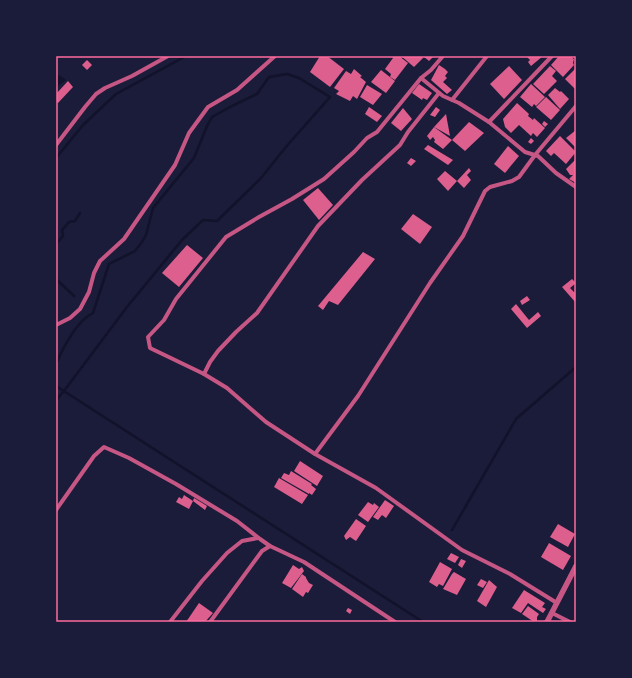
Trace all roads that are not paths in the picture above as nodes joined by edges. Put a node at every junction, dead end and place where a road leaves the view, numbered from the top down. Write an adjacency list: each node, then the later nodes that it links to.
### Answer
1 (168, 56): 11 (street)
2 (275, 56): 14 (street)
3 (443, 56): 6 (street)
4 (486, 56): 8 (street)
5 (552, 56): 10 (street)
6 (421, 78): 7 (street); 15 (street)
7 (439, 93): 8 (street); 15 (street)
8 (452, 100): 10 (street)
9 (576, 106): 12 (street)
10 (489, 122): 12 (street)
11 (56, 145)
12 (535, 155): 13 (street); 16 (street)
13 (576, 187)
14 (56, 325)
15 (204, 374): 16 (street)
16 (315, 454): 21 (street)
17 (56, 510): 18 (street)
18 (258, 538): 19 (street); 23 (street)
19 (270, 546): 24 (street); 25 (street)
20 (576, 566): 21 (street)
21 (557, 603): 22 (street)
22 (552, 613): 26 (street); 27 (street)
23 (170, 622)
24 (210, 622)
25 (395, 622)
26 (548, 622)
27 (570, 622)

